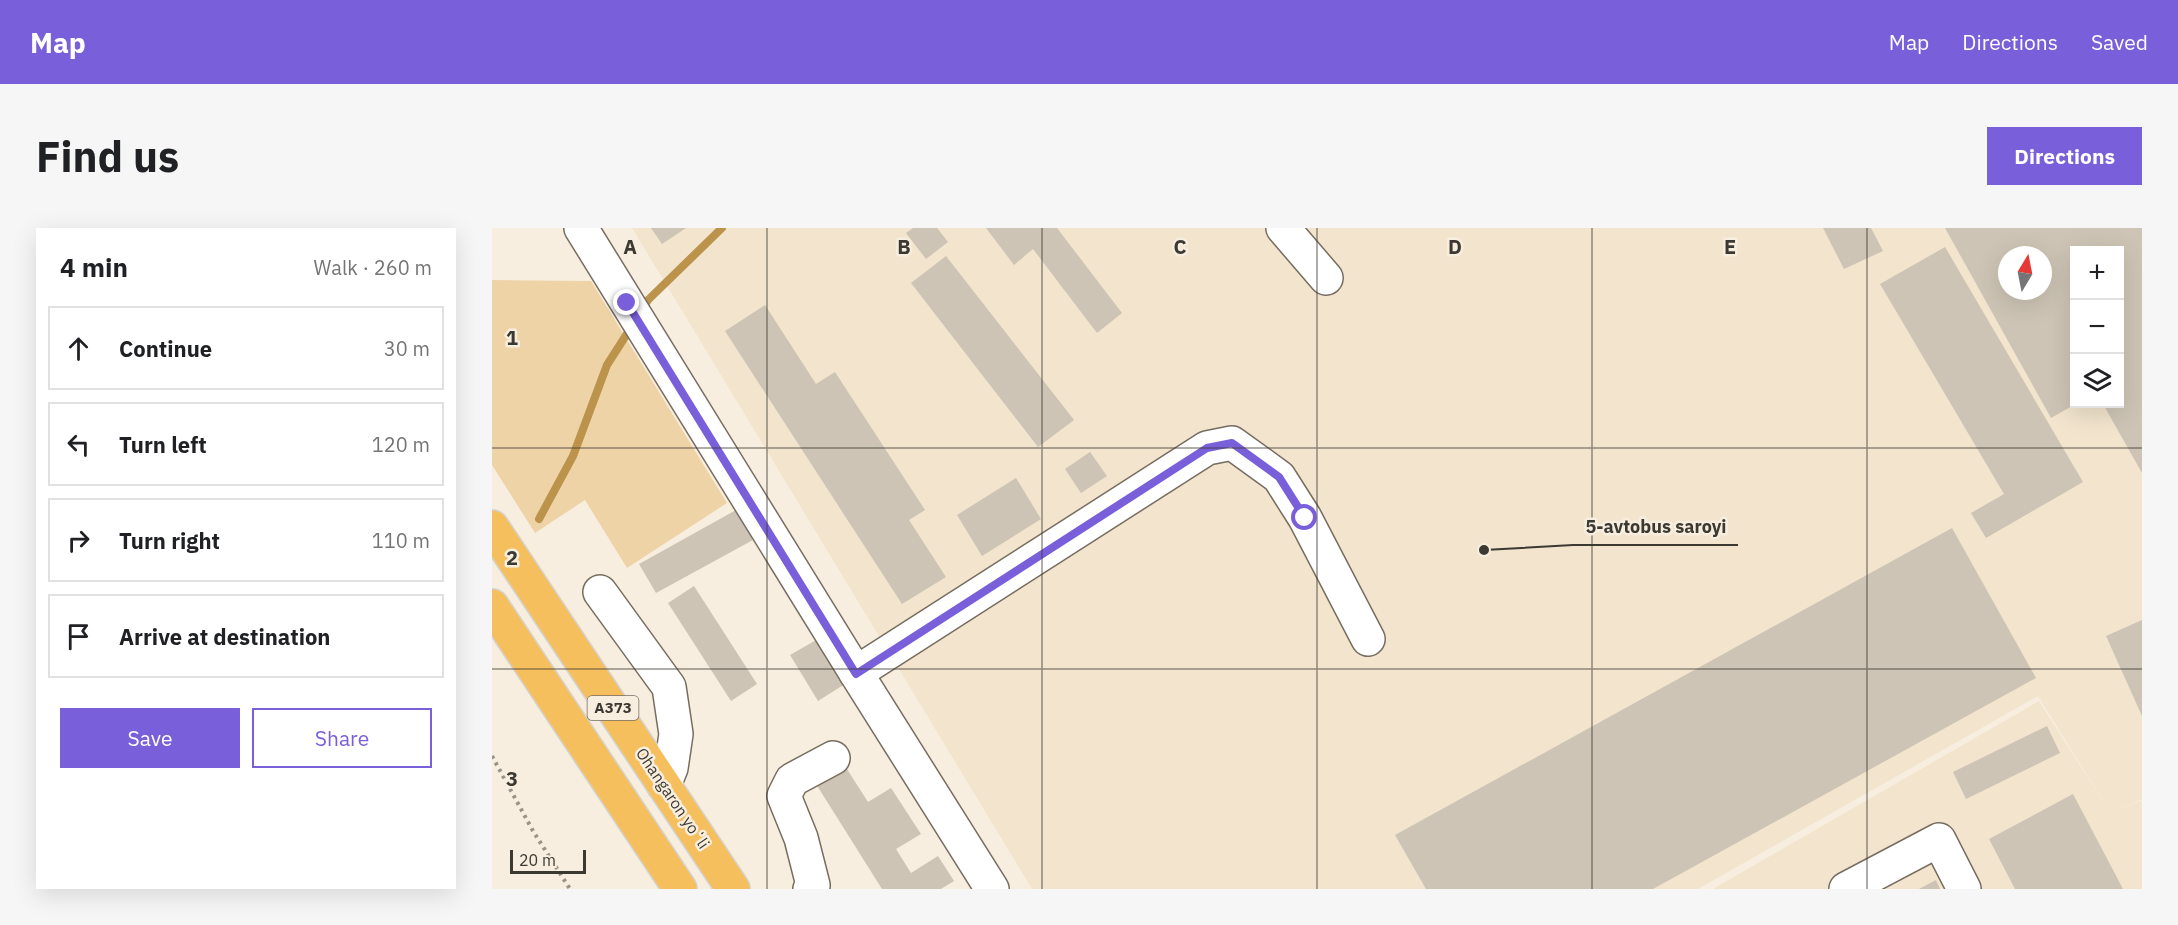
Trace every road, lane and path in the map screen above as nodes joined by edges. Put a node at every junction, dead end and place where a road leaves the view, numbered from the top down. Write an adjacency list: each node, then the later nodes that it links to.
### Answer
1 (581, 228): 8 (lane)
2 (1283, 228): 3 (lane)
3 (1326, 278)
4 (492, 527): 11 (highway, Ohangaron yoʻli / A373)
5 (600, 592): 11 (lane)
6 (497, 625): 13 (highway, A373)
7 (1368, 639): 8 (lane)
8 (856, 674): 16 (lane)
9 (492, 756): 12 (path)
10 (833, 758): 15 (lane)
11 (664, 785): 14 (highway, Ohangaron yoʻli / A373)
12 (570, 889)
13 (680, 889)
14 (733, 889)
15 (810, 889)
16 (992, 889)
17 (1846, 889): 18 (lane)
18 (1964, 889)

